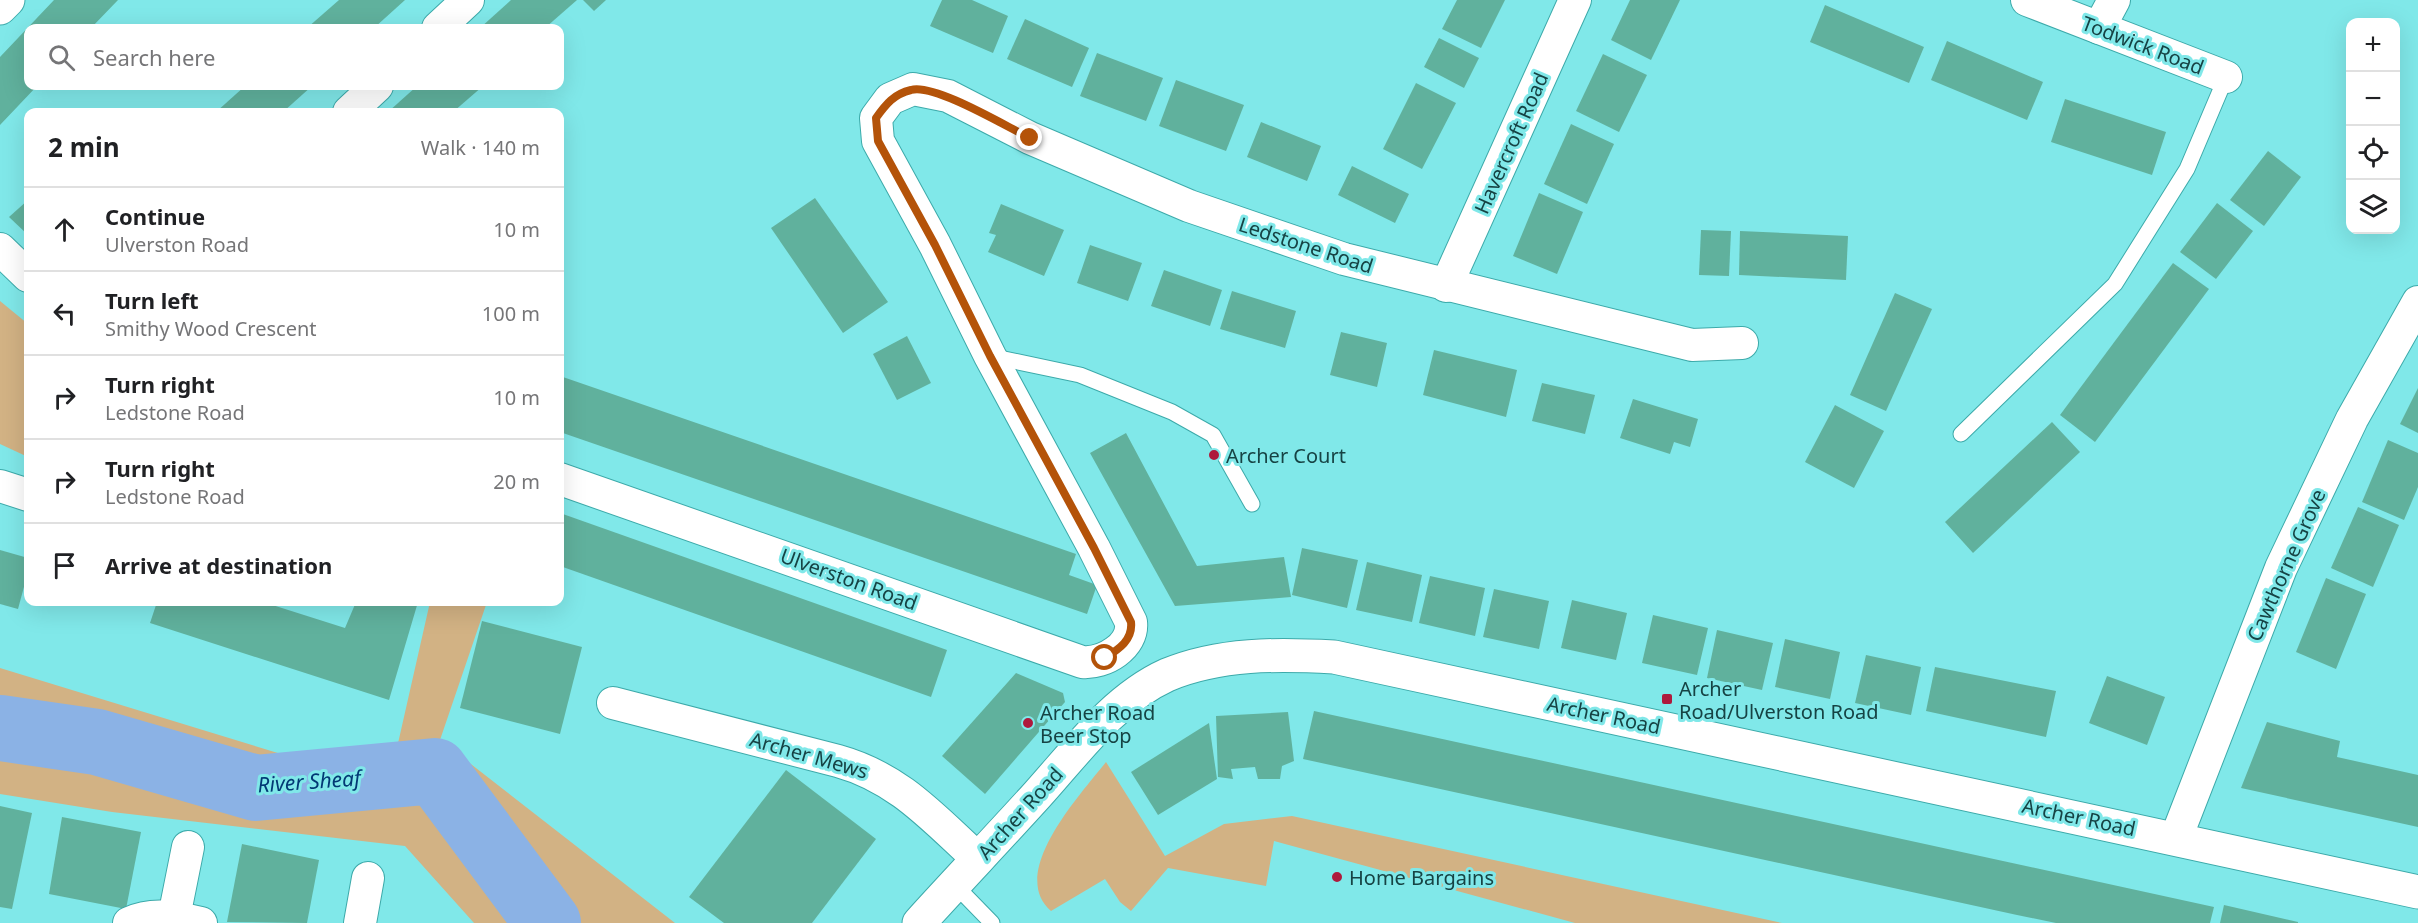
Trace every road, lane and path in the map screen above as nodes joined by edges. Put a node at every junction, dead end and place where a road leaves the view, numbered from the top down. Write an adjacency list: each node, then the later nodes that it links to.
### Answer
1 (8, 0): 6 (street)
2 (468, 0): 7 (street)
3 (1575, 0): 14 (street, Havercroft Road)
4 (2027, 0): 8 (street, Todwick Road)
5 (2114, 0): 8 (street)
6 (0, 8)
7 (442, 24)
8 (2099, 28): 9 (street, Todwick Road)
9 (2226, 77): 18 (lane)
10 (373, 90): 11 (street)
11 (353, 108)
12 (0, 249): 13 (street)
13 (24, 272)
14 (1446, 286): 16 (street, Ledstone Road); 17 (street, Ledstone Road)
15 (2418, 302): 24 (street, Cawthorne Grove)
16 (1742, 343)
17 (990, 356): 19 (street, Ulverston Road); 22 (lane)
18 (1961, 434)
19 (564, 480)
20 (0, 486): 21 (street)
21 (24, 494)
22 (1252, 504)
23 (613, 703): 26 (street, Archer Mews)
24 (2176, 838): 26 (street, Archer Road); 29 (street, Archer Road)
25 (188, 847): 30 (street)
26 (978, 859): 28 (street, Archer Road)
27 (368, 878): 32 (street)
28 (955, 885): 33 (street, Archer Road); 34 (lane)
29 (2418, 892)
30 (188, 920): 31 (street)
31 (129, 923)
32 (360, 923)
33 (919, 923)
34 (992, 923)

